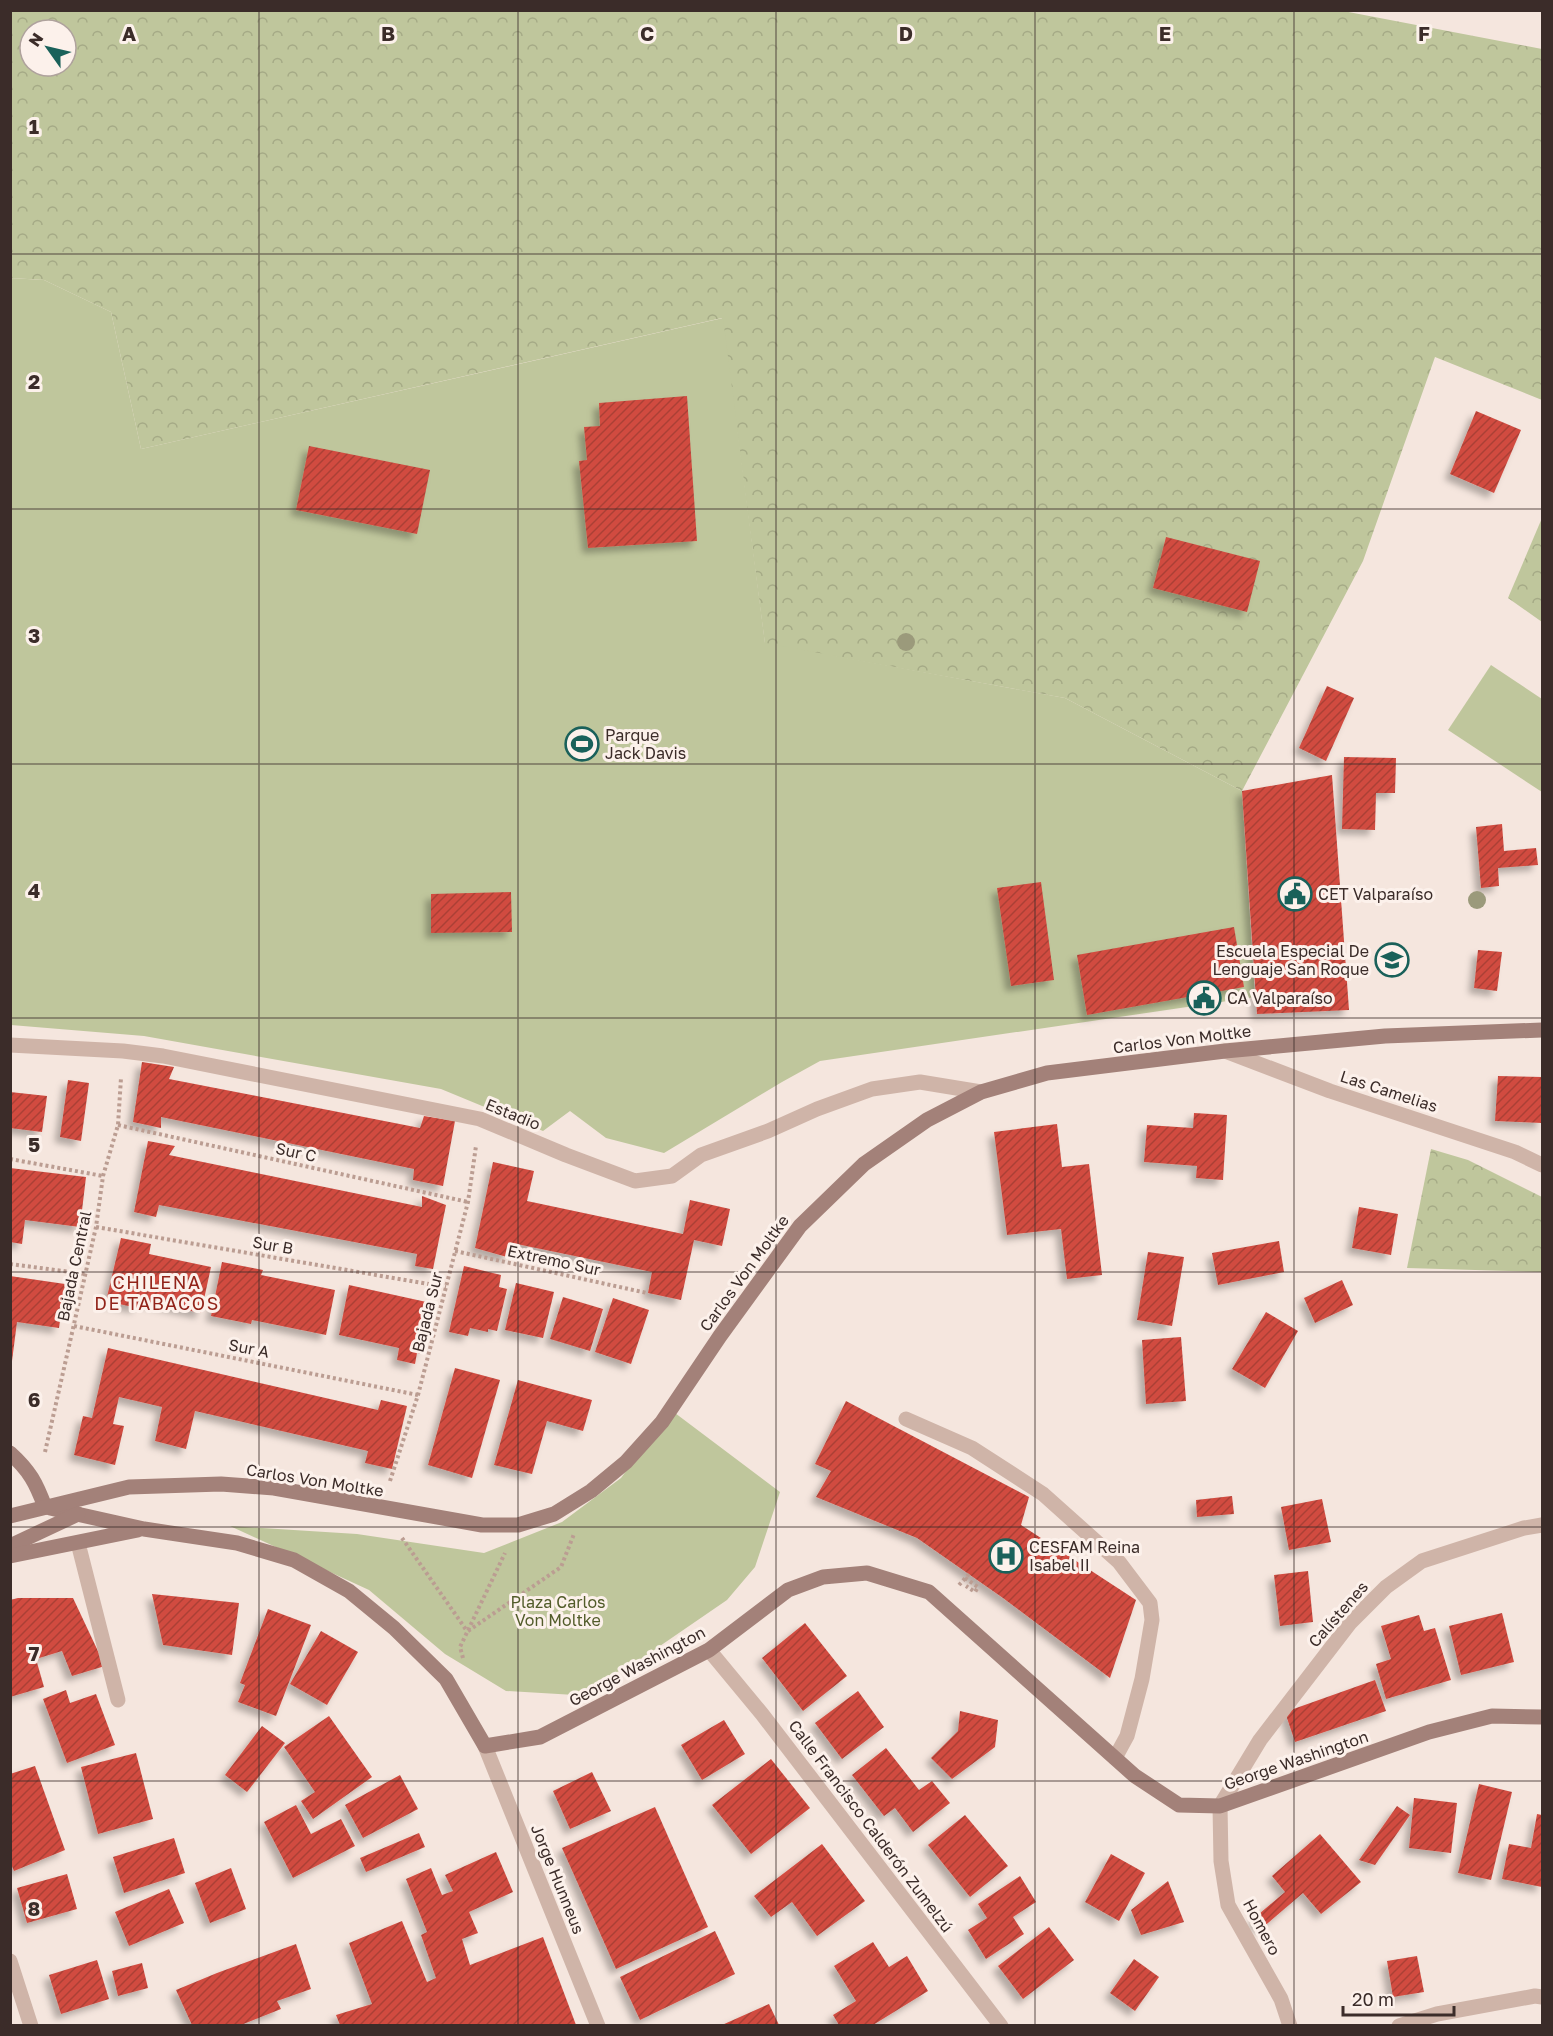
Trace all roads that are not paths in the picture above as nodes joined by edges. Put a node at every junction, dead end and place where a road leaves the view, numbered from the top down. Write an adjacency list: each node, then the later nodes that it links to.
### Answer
1 (1542, 1030): 3 (street, Carlos Von Moltke)
2 (10, 1045): 4 (street, Estadio)
3 (1225, 1051): 4 (street, Carlos Von Moltke); 5 (street, Las Camelias)
4 (981, 1092): 8 (street, Carlos Von Moltke)
5 (1542, 1165)
6 (906, 1419): 21 (street)
7 (10, 1453): 9 (street)
8 (129, 1487): 9 (street, Carlos Von Moltke); 10 (street)
9 (45, 1507): 10 (street); 11 (street, Carlos Von Moltke)
10 (78, 1514): 13 (street); 15 (street)
11 (10, 1516)
12 (1542, 1525): 22 (street, Calístenes)
13 (144, 1529): 14 (street); 20 (street)
14 (78, 1543): 16 (street); 18 (street)
15 (10, 1546)
16 (10, 1556)
17 (710, 1650): 20 (street, George Washington); 21 (street, George Washington); 27 (street, Calle Francisco Calderón Zumelzú)
18 (118, 1700)
19 (1542, 1718): 22 (street, George Washington)
20 (485, 1746): 26 (street, Jorge Hunneus)
21 (1114, 1758): 22 (street, George Washington)
22 (1220, 1806): 28 (street, Homero)
23 (10, 1961): 25 (street)
24 (1542, 1997): 29 (street)
25 (31, 2025)
26 (598, 2025)
27 (1001, 2025)
28 (1290, 2025)
29 (1399, 2025)

